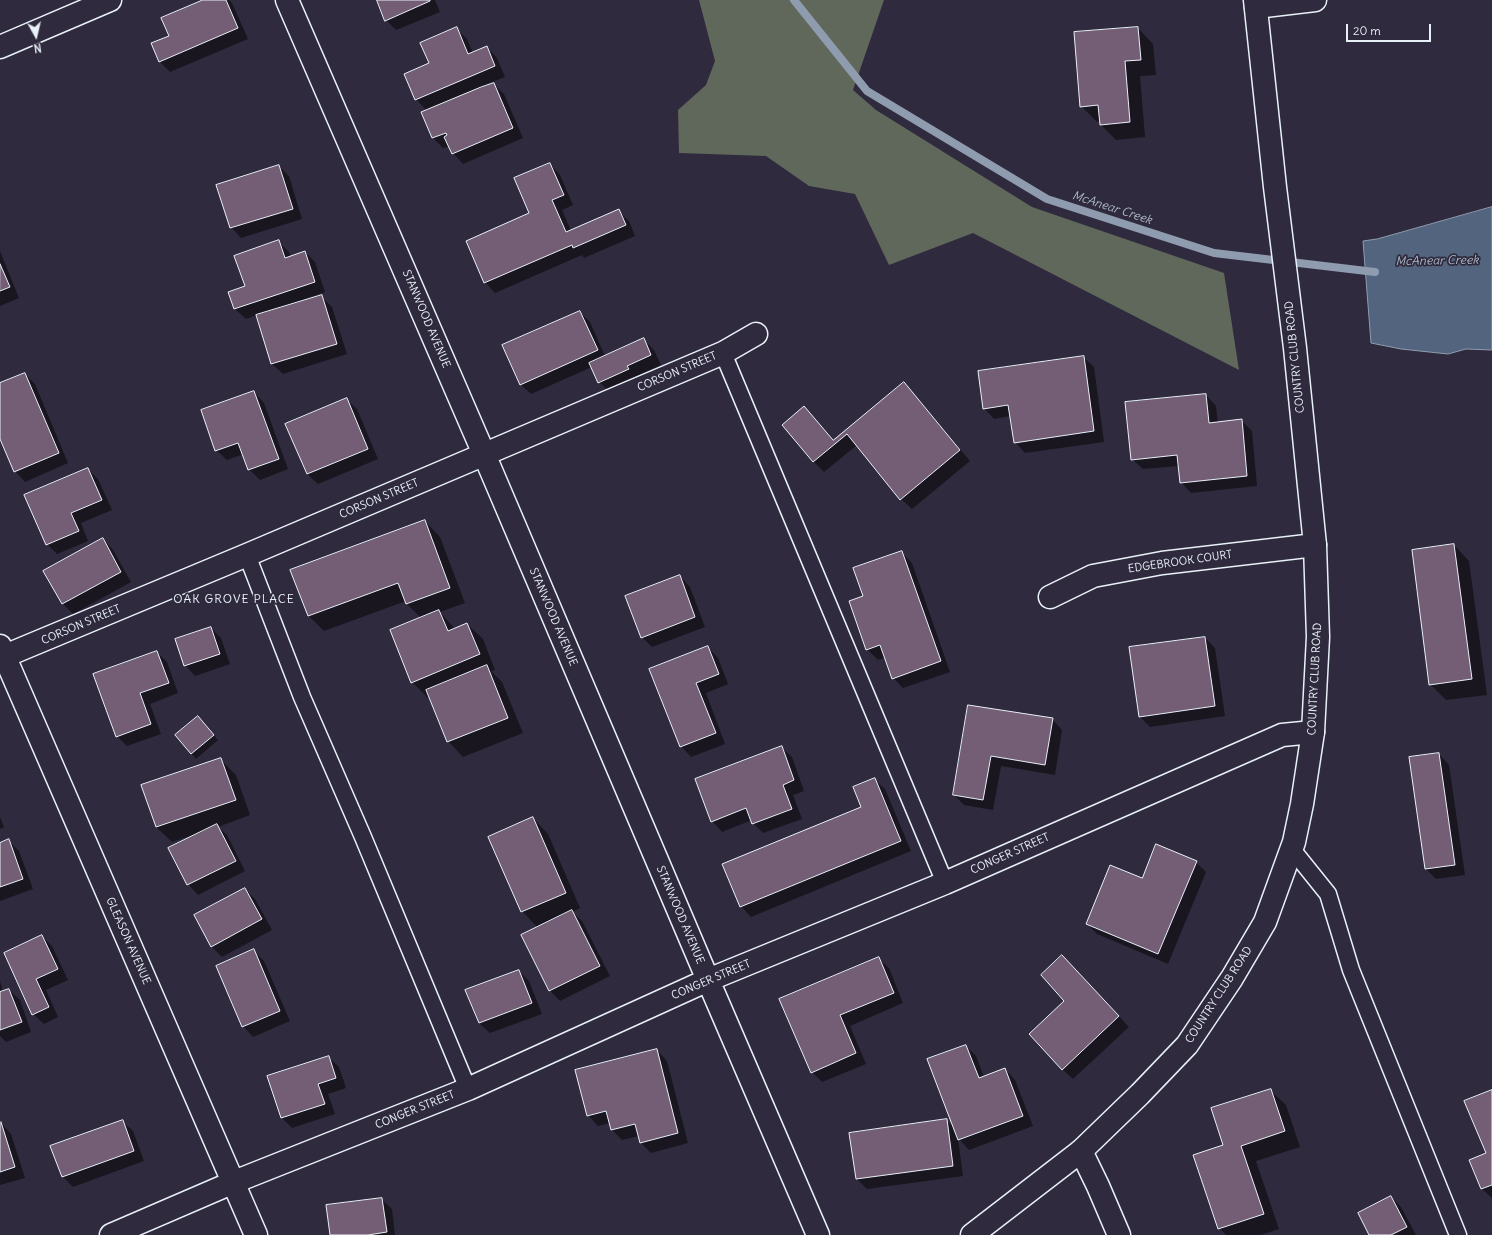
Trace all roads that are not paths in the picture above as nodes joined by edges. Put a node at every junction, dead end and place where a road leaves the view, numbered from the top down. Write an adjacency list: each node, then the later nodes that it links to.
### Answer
1 (110, 0): 5 (street)
2 (287, 0): 8 (street, STANWOOD AVENUE)
3 (1315, 0): 4 (street)
4 (1256, 3): 9 (street, COUNTRY CLUB ROAD)
5 (0, 47)
6 (756, 334): 7 (street, CORSON STREET)
7 (724, 353): 8 (street, CORSON STREET); 15 (lane)
8 (484, 454): 10 (street, CORSON STREET); 16 (street, STANWOOD AVENUE)
9 (1315, 545): 11 (street, EDGEBROOK COURT); 13 (street, COUNTRY CLUB ROAD)
10 (248, 555): 12 (street, CORSON STREET); 17 (lane)
11 (1050, 597)
12 (1, 654): 19 (street, GLEASON AVENUE)
13 (1313, 732): 14 (street, COUNTRY CLUB ROAD); 15 (street, CONGER STREET)
14 (1291, 848): 18 (street, COUNTRY CLUB ROAD); 25 (lane)
15 (945, 882): 16 (street, CONGER STREET)
16 (708, 980): 17 (street, CONGER STREET); 22 (street, STANWOOD AVENUE)
17 (468, 1089): 19 (street, CONGER STREET)
18 (1081, 1151): 23 (street, COUNTRY CLUB ROAD); 24 (street)
19 (234, 1182): 20 (street, CONGER STREET); 21 (street, GLEASON AVENUE)
20 (111, 1235)
21 (256, 1235)
22 (818, 1235)
23 (972, 1235)
24 (1119, 1235)
25 (1458, 1235)

